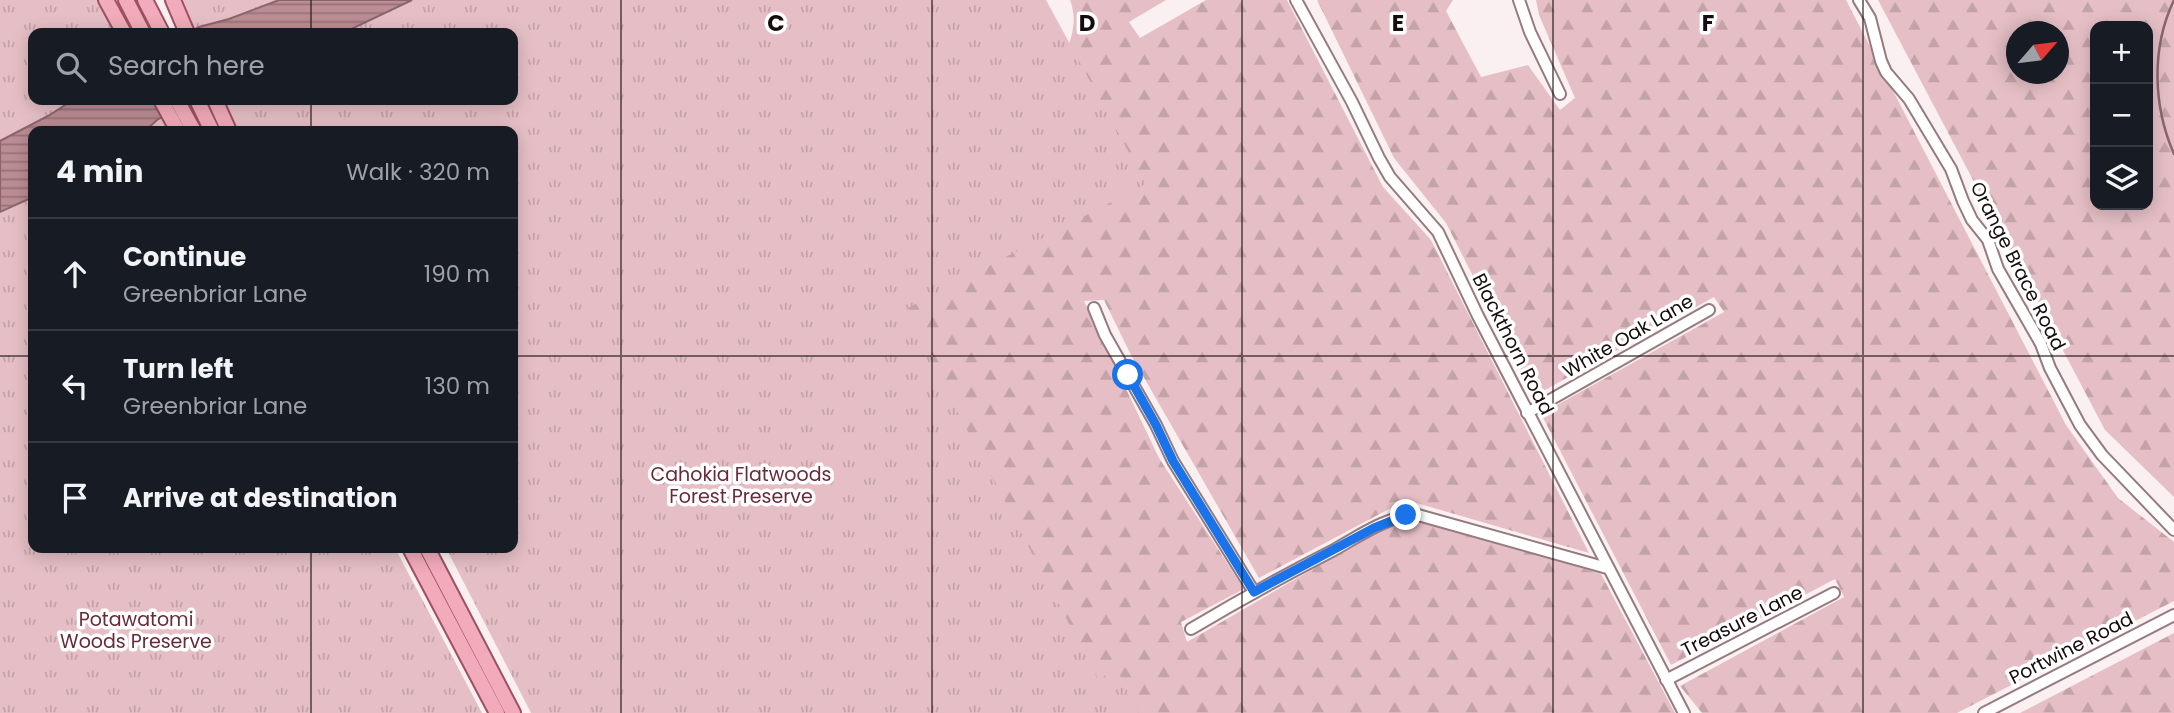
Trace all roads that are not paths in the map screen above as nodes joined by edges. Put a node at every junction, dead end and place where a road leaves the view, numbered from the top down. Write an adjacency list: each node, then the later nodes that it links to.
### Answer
1 (106, 0): 8 (main road)
2 (126, 0): 9 (main road)
3 (145, 0): 10 (main road)
4 (173, 0): 11 (main road)
5 (1296, 0): 19 (street, Blackthorn Road)
6 (1519, 0): 12 (street)
7 (1859, 0): 20 (street, Orange Brace Road)
8 (121, 28)
9 (140, 28)
10 (159, 28)
11 (185, 28)
12 (1560, 94)
13 (199, 105): 15 (main road)
14 (217, 105): 16 (main road)
15 (210, 126)
16 (227, 126)
17 (1094, 308): 24 (street)
18 (1709, 310): 19 (street, White Oak Lane)
19 (1527, 413): 23 (street, Blackthorn Road)
20 (2174, 530)
21 (413, 553): 29 (main road)
22 (430, 553): 30 (main road)
23 (1607, 568): 24 (street); 28 (street, Blackthorn Road)
24 (1254, 592): 27 (street)
25 (1834, 593): 28 (street, Treasure Lane)
26 (2174, 615): 32 (street, Portwine Road)
27 (1191, 629)
28 (1666, 680): 31 (street, Blackthorn Road)
29 (497, 713)
30 (513, 713)
31 (1684, 713)
32 (1984, 713)

